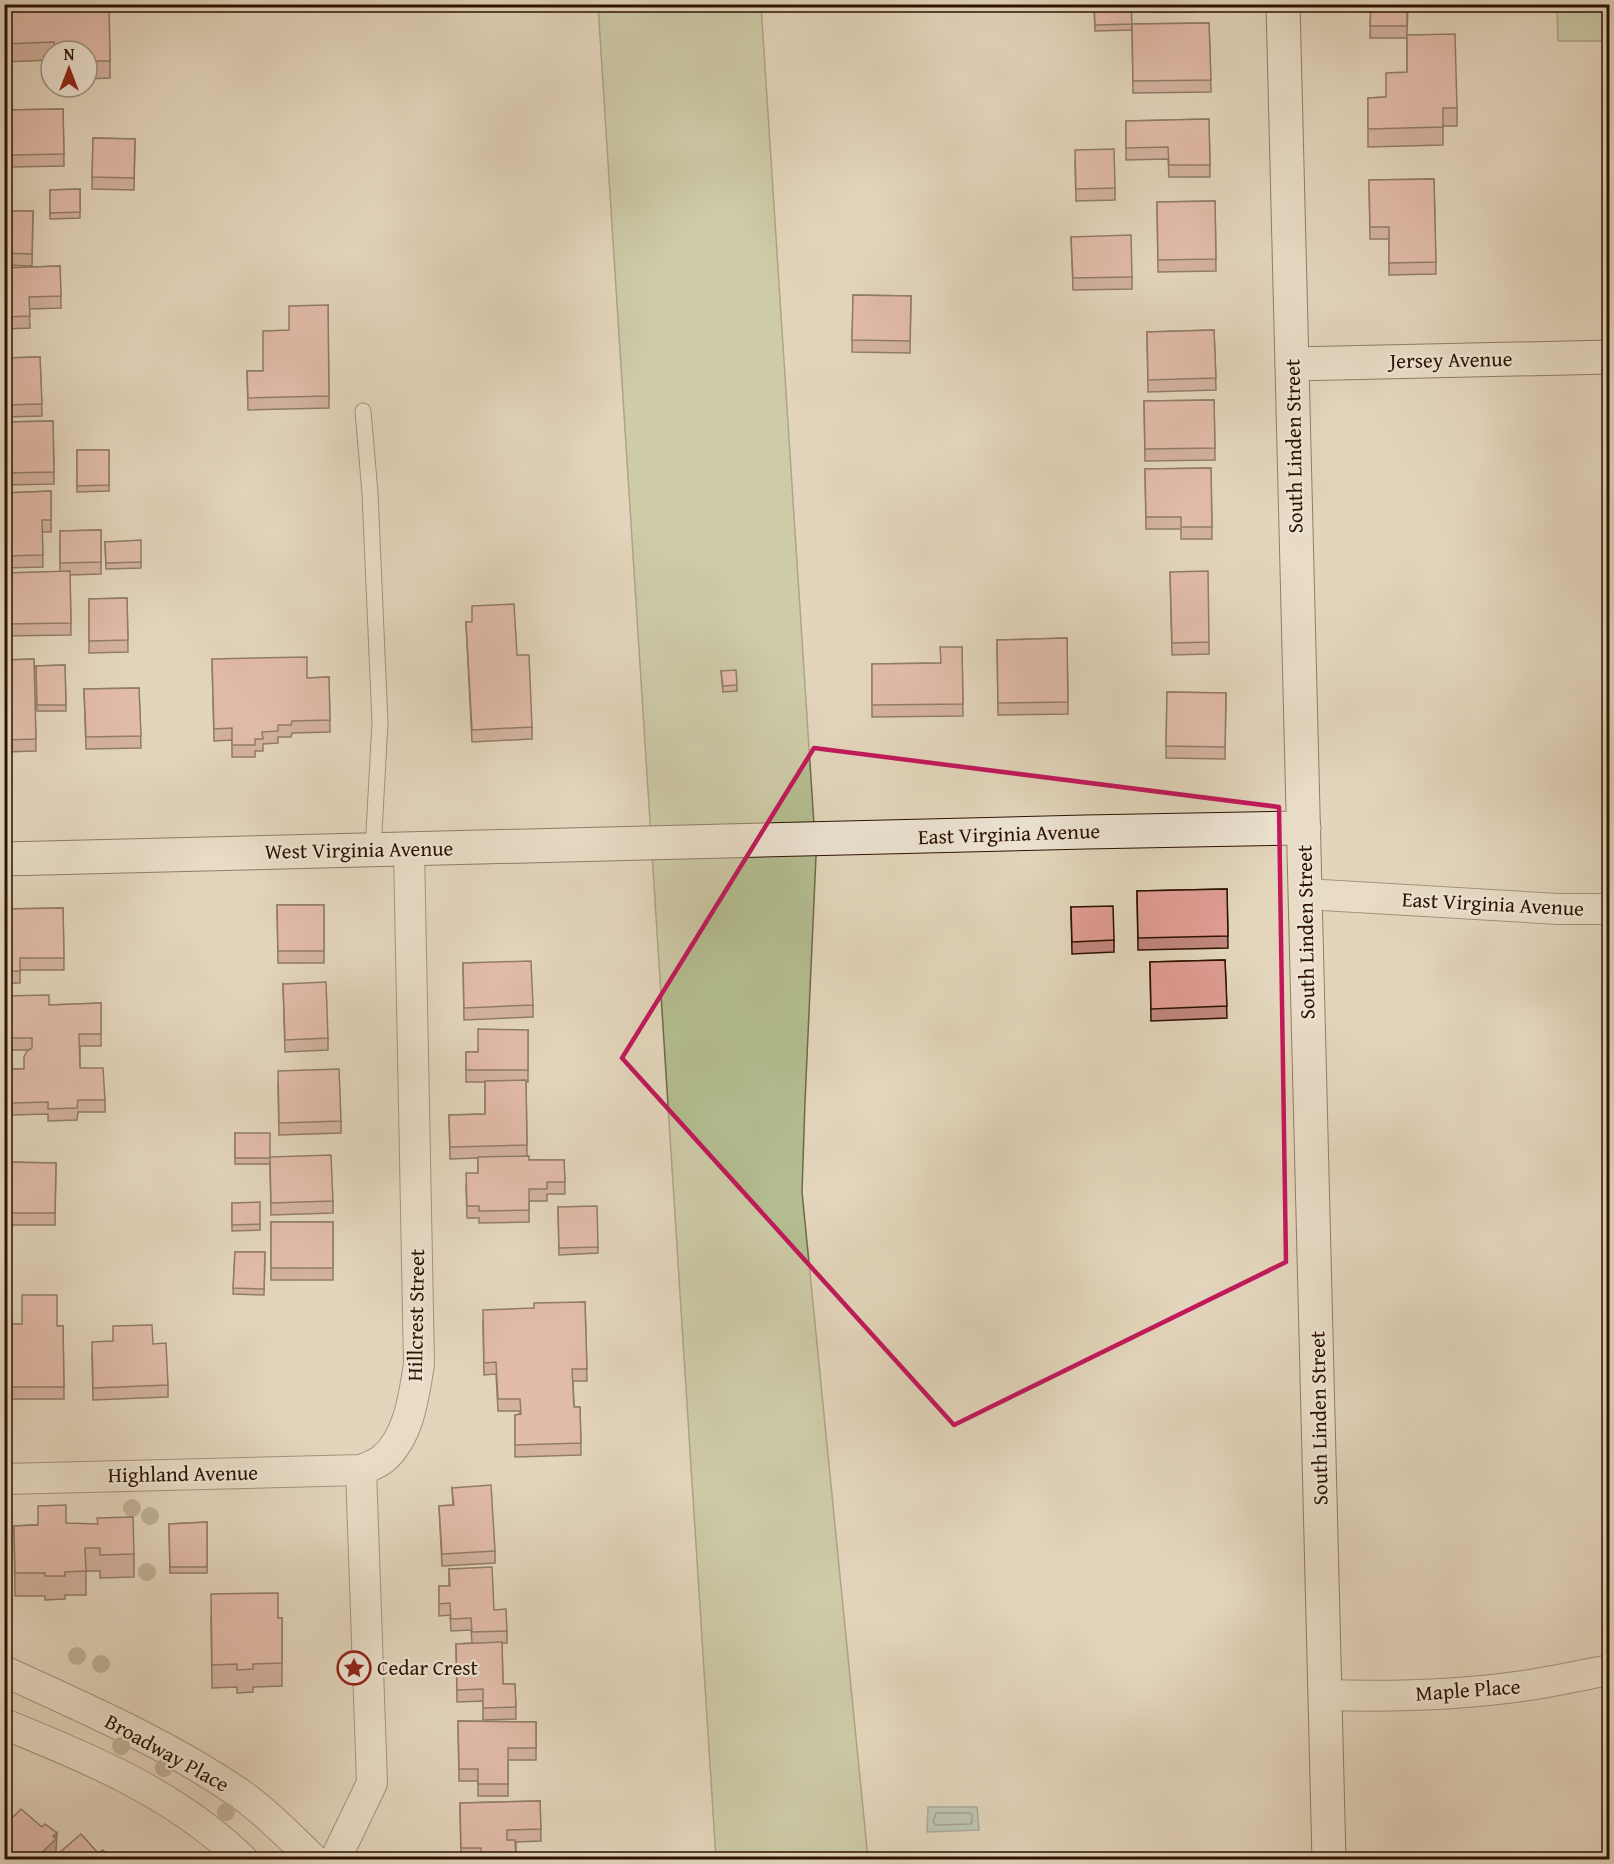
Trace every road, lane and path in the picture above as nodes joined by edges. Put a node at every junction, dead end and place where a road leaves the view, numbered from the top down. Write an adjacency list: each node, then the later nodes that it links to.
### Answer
1 (1283, 4): 3 (main road, South Linden Street)
2 (1610, 357): 3 (main road, Jersey Avenue)
3 (1292, 364): 5 (main road, South Linden Street)
4 (363, 411): 8 (lane)
5 (1304, 828): 6 (main road, East Virginia Avenue); 10 (main road, South Linden Street)
6 (714, 841): 7 (main road, West Virginia Avenue)
7 (409, 849): 8 (main road, West Virginia Avenue); 12 (street, Hillcrest Street)
8 (373, 850): 9 (main road, West Virginia Avenue)
9 (4, 860)
10 (1305, 894): 11 (street, East Virginia Avenue); 16 (main road, South Linden Street)
11 (1610, 909)
12 (361, 1470): 13 (street, Highland Avenue); 20 (street)
13 (4, 1479)
14 (1610, 1670): 16 (street, Maple Place)
15 (4, 1671): 19 (street, Broadway Place)
16 (1325, 1695): 21 (main road, South Linden Street)
17 (4, 1724): 18 (street, Broadway Place)
18 (243, 1860)
19 (314, 1860)
20 (335, 1860)
21 (1329, 1860)

